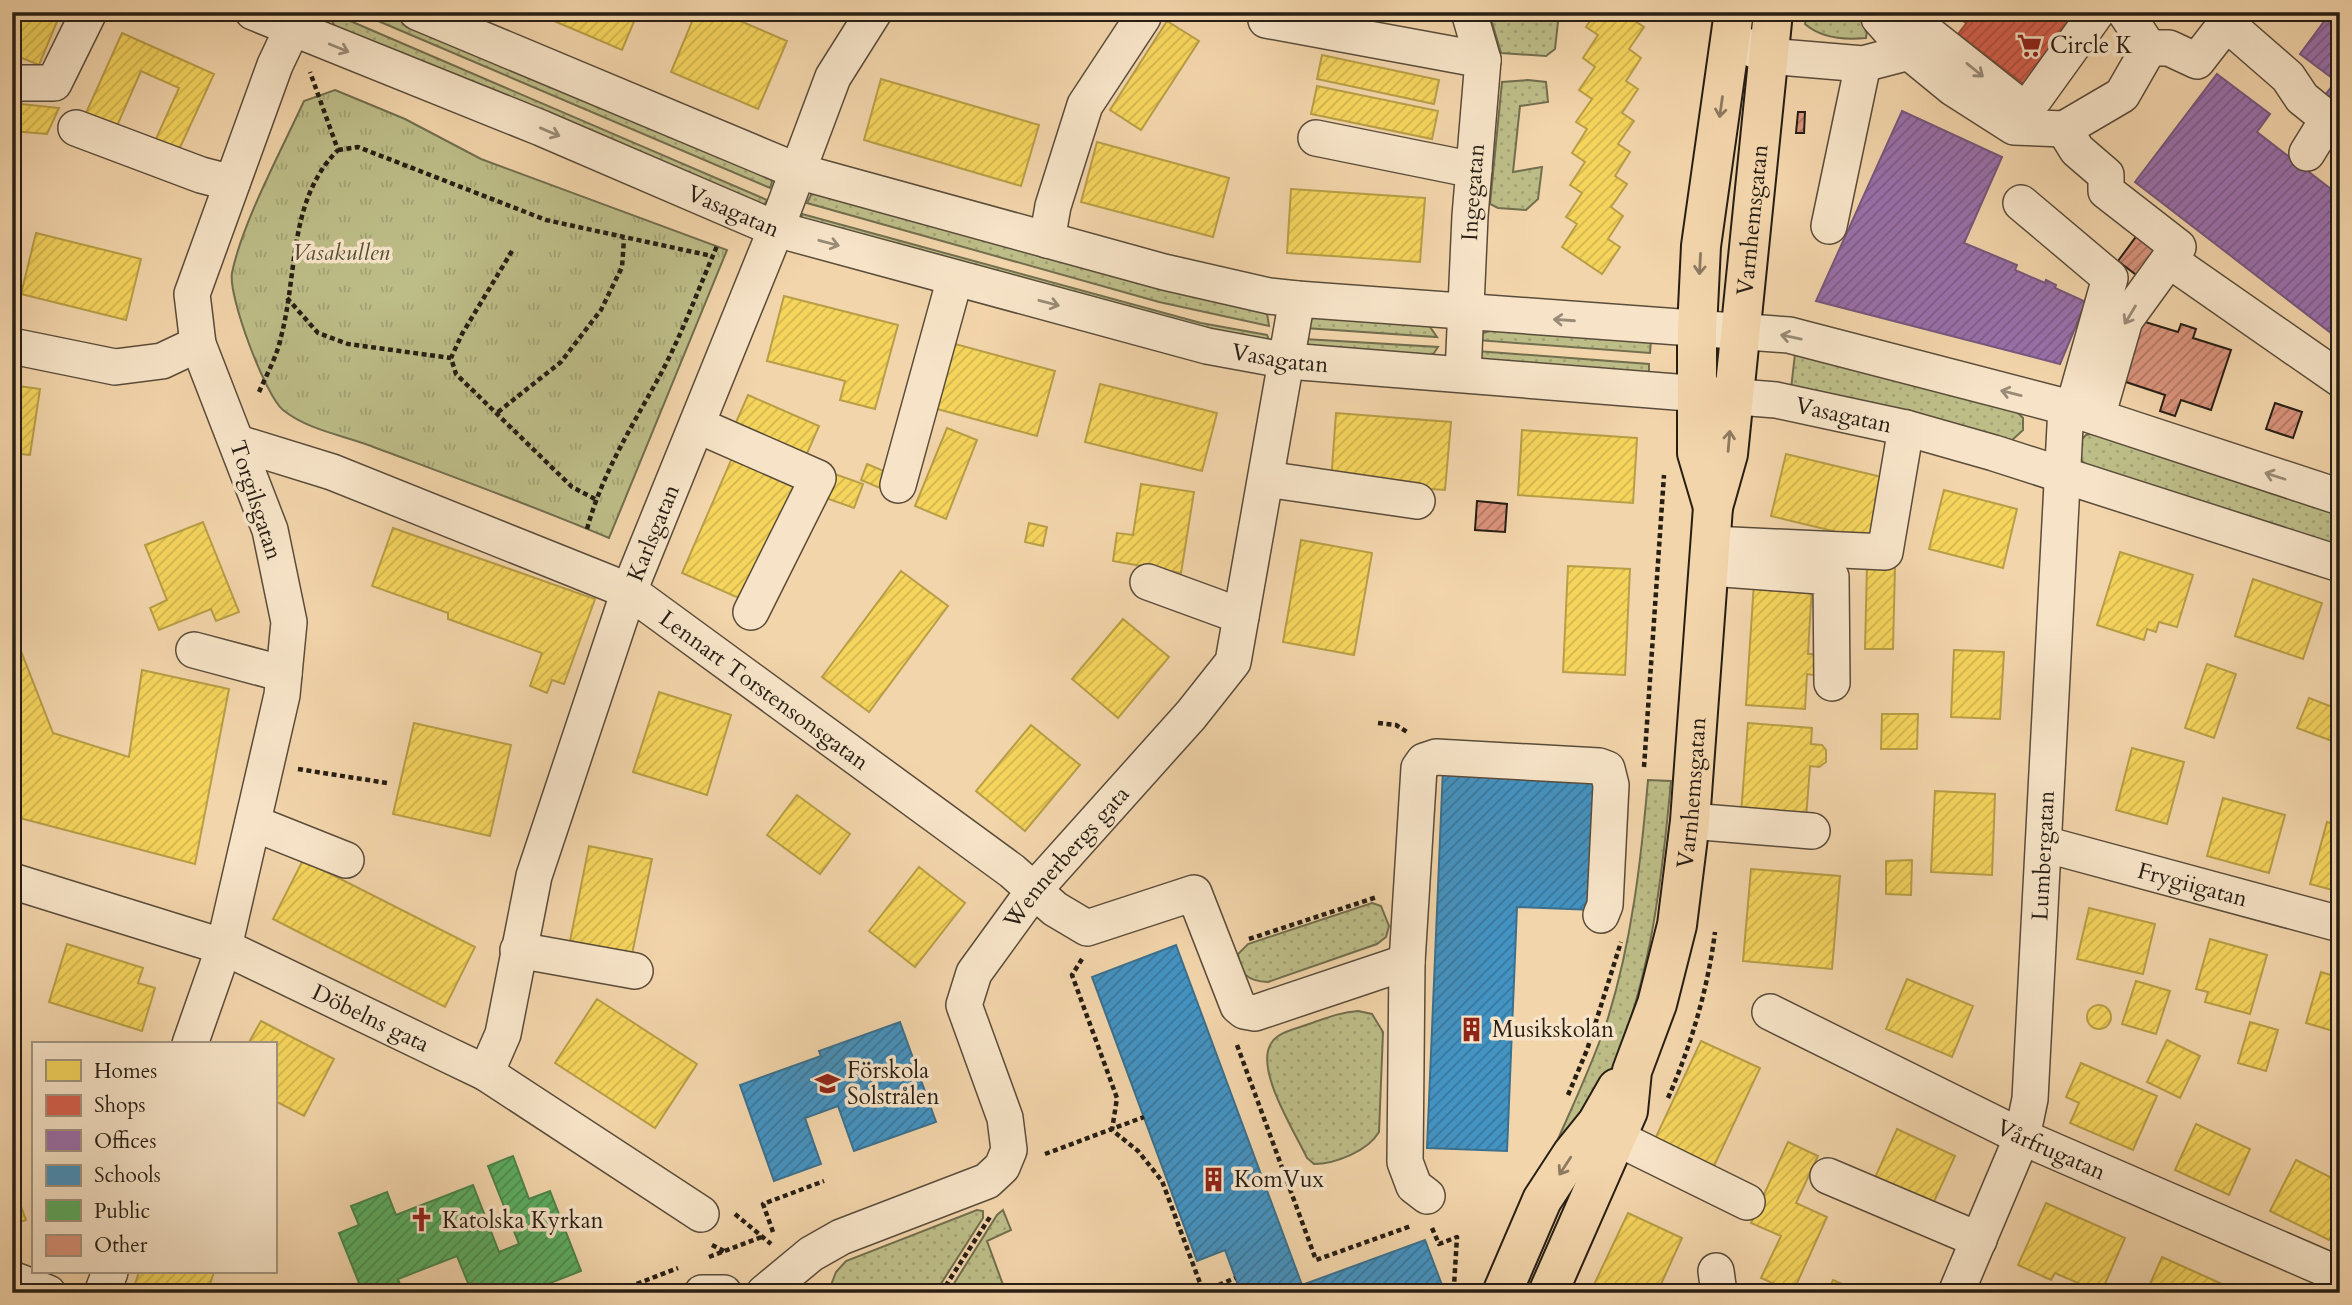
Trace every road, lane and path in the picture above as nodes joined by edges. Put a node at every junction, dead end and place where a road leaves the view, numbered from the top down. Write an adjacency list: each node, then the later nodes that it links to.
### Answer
1 (89, 12): 20 (street)
2 (253, 12): 13 (street, Vasagatan)
3 (417, 12): 28 (street)
4 (874, 12): 28 (street, Karlsgatan)
5 (1469, 12): 18 (street, Ingegatan)
6 (1773, 12): 17 (main road, Varnhemsgatan)
7 (1878, 12): 15 (street)
8 (2097, 12): 15 (street, one-way to 8)
9 (2125, 12): 16 (street)
10 (1143, 17): 34 (street)
11 (2231, 18): 16 (street); 21 (street)
12 (1266, 20): 18 (street)
13 (296, 21): 25 (path); 29 (street, Torgilsgatan); 32 (street, Vasagatan, one-way to 32)
14 (1732, 26): 17 (street); 43 (main road, Varnhemsgatan, one-way to 43)
15 (1921, 31): 19 (street); 23 (street)
16 (2149, 48): 23 (street)
17 (1767, 56): 19 (street); 44 (main road, Varnhemsgatan)
18 (1483, 60): 27 (street, Ingegatan)
19 (1863, 64): 31 (street)
20 (12, 83)
21 (2334, 118): 26 (street)
22 (76, 128): 29 (street)
23 (2064, 129): 38 (street)
24 (1316, 138): 27 (street)
25 (338, 150): 33 (path); 40 (path)
26 (2307, 153)
27 (1474, 170): 42 (street, Ingegatan)
28 (797, 171): 32 (street, Karlsgatan); 34 (street)
29 (232, 183): 45 (street, Torgilsgatan)
30 (2021, 203): 53 (street)
31 (1829, 226)
32 (776, 229): 39 (street, Vasagatan, one-way to 39); 55 (street, Karlsgatan)
33 (624, 239): 37 (path); 54 (path)
34 (1046, 240): 41 (street)
35 (717, 246): 37 (path)
36 (512, 251): 47 (path)
37 (712, 256): 62 (path)
38 (2169, 260): 50 (street); 53 (street, one-way to 53)
39 (956, 278): 48 (street, Vasagatan, one-way to 48); 60 (street)
40 (287, 298): 47 (path); 51 (path)
41 (1297, 299): 42 (street); 48 (street, Wennerbergs gata)
42 (1466, 313): 43 (street, one-way to 42); 49 (street, Ingegatan)
43 (1697, 329): 44 (street); 52 (main road, Varnhemsgatan)
44 (1741, 330): 52 (main road, Varnhemsgatan); 53 (street, one-way to 44)
45 (198, 344): 46 (street); 57 (street, Torgilsgatan)
46 (12, 346)
47 (452, 358): 54 (path)
48 (1288, 361): 49 (street, Vasagatan); 59 (street, Wennerbergs gata)
49 (1463, 374): 52 (street, Vasagatan)
50 (2340, 379)
51 (259, 392)
52 (1716, 395): 56 (street, Vasagatan); 65 (main road, Varnhemsgatan)
53 (2079, 411): 58 (street, Lumbergatan); 61 (street, one-way to 53)
54 (498, 412): 62 (path)
55 (696, 425): 68 (street, Karlsgatan); 69 (street)
56 (1906, 428): 58 (street, Vasagatan); 65 (street)
57 (238, 443): 68 (street, Lennart Torstensonsgatan); 72 (street, Torgilsgatan)
58 (2063, 474): 66 (street, Vasagatan); 79 (street, Lumbergatan)
59 (1266, 479): 63 (street); 70 (street, Wennerbergs gata)
60 (898, 485)
61 (2340, 497)
62 (595, 499): 64 (path)
63 (1418, 501)
64 (586, 528)
65 (1710, 556): 73 (street); 76 (main road, Varnhemsgatan)
66 (2340, 564)
67 (1148, 582): 70 (street)
68 (629, 592): 82 (street, Lennart Torstensonsgatan); 87 (street, Karlsgatan)
69 (751, 612)
70 (1241, 616): 82 (street, Wennerbergs gata)
71 (194, 650): 72 (street)
72 (284, 674): 77 (street, Torgilsgatan)
73 (1832, 683)
74 (286, 765): 75 (path)
75 (387, 783)
76 (1690, 821): 78 (street); 98 (main road, Varnhemsgatan)
77 (253, 822): 80 (street); 86 (street, Torgilsgatan)
78 (1812, 831)
79 (2044, 844): 85 (street, Frygiigatan); 99 (street, Lumbergatan)
80 (345, 860)
81 (1411, 886): 84 (street); 88 (path); 90 (street)
82 (1035, 889): 88 (street, Lennart Torstensonsgatan); 120 (street, Wennerbergs gata)
83 (13, 891): 86 (street, Döbelns gata)
84 (1601, 915)
85 (2340, 924)
86 (224, 947): 94 (street, Torgilsgatan); 95 (street, Döbelns gata)
87 (518, 950): 91 (street); 95 (street, Karlsgatan)
88 (1216, 950): 92 (street)
89 (1086, 954): 97 (path)
90 (1407, 962): 92 (street); 105 (street)
91 (635, 971)
92 (1244, 1011): 105 (path)
93 (1770, 1012): 99 (street, Vårfrugatan)
94 (191, 1042)
95 (486, 1073): 106 (street, Döbelns gata)
96 (1144, 1117): 97 (path)
97 (1112, 1130): 100 (path); 115 (path)
98 (1607, 1130): 103 (street); 123 (main road, Varnhemsgatan, one-way to 123); 124 (main road, Varnhemsgatan)
99 (2022, 1136): 109 (street, Lumbergatan); 112 (street, Vårfrugatan)
100 (1045, 1154)
101 (1828, 1176): 109 (street)
102 (824, 1181): 107 (path)
103 (1747, 1202)
104 (997, 1206): 121 (path)
105 (1422, 1210)
106 (717, 1213): 110 (path)
107 (773, 1232)
108 (1434, 1233): 122 (path)
109 (1979, 1240): 125 (street, Lumbergatan)
110 (695, 1273): 118 (path); 119 (street)
111 (109, 1274): 117 (street)
112 (2340, 1275)
113 (12, 1279): 116 (street)
114 (1235, 1279): 115 (path)
115 (1203, 1292)
116 (48, 1293)
117 (102, 1293)
118 (613, 1293)
119 (724, 1293)
120 (764, 1293)
121 (941, 1293)
122 (1457, 1293)
123 (1502, 1293)
124 (1548, 1293)
125 (1956, 1293)

